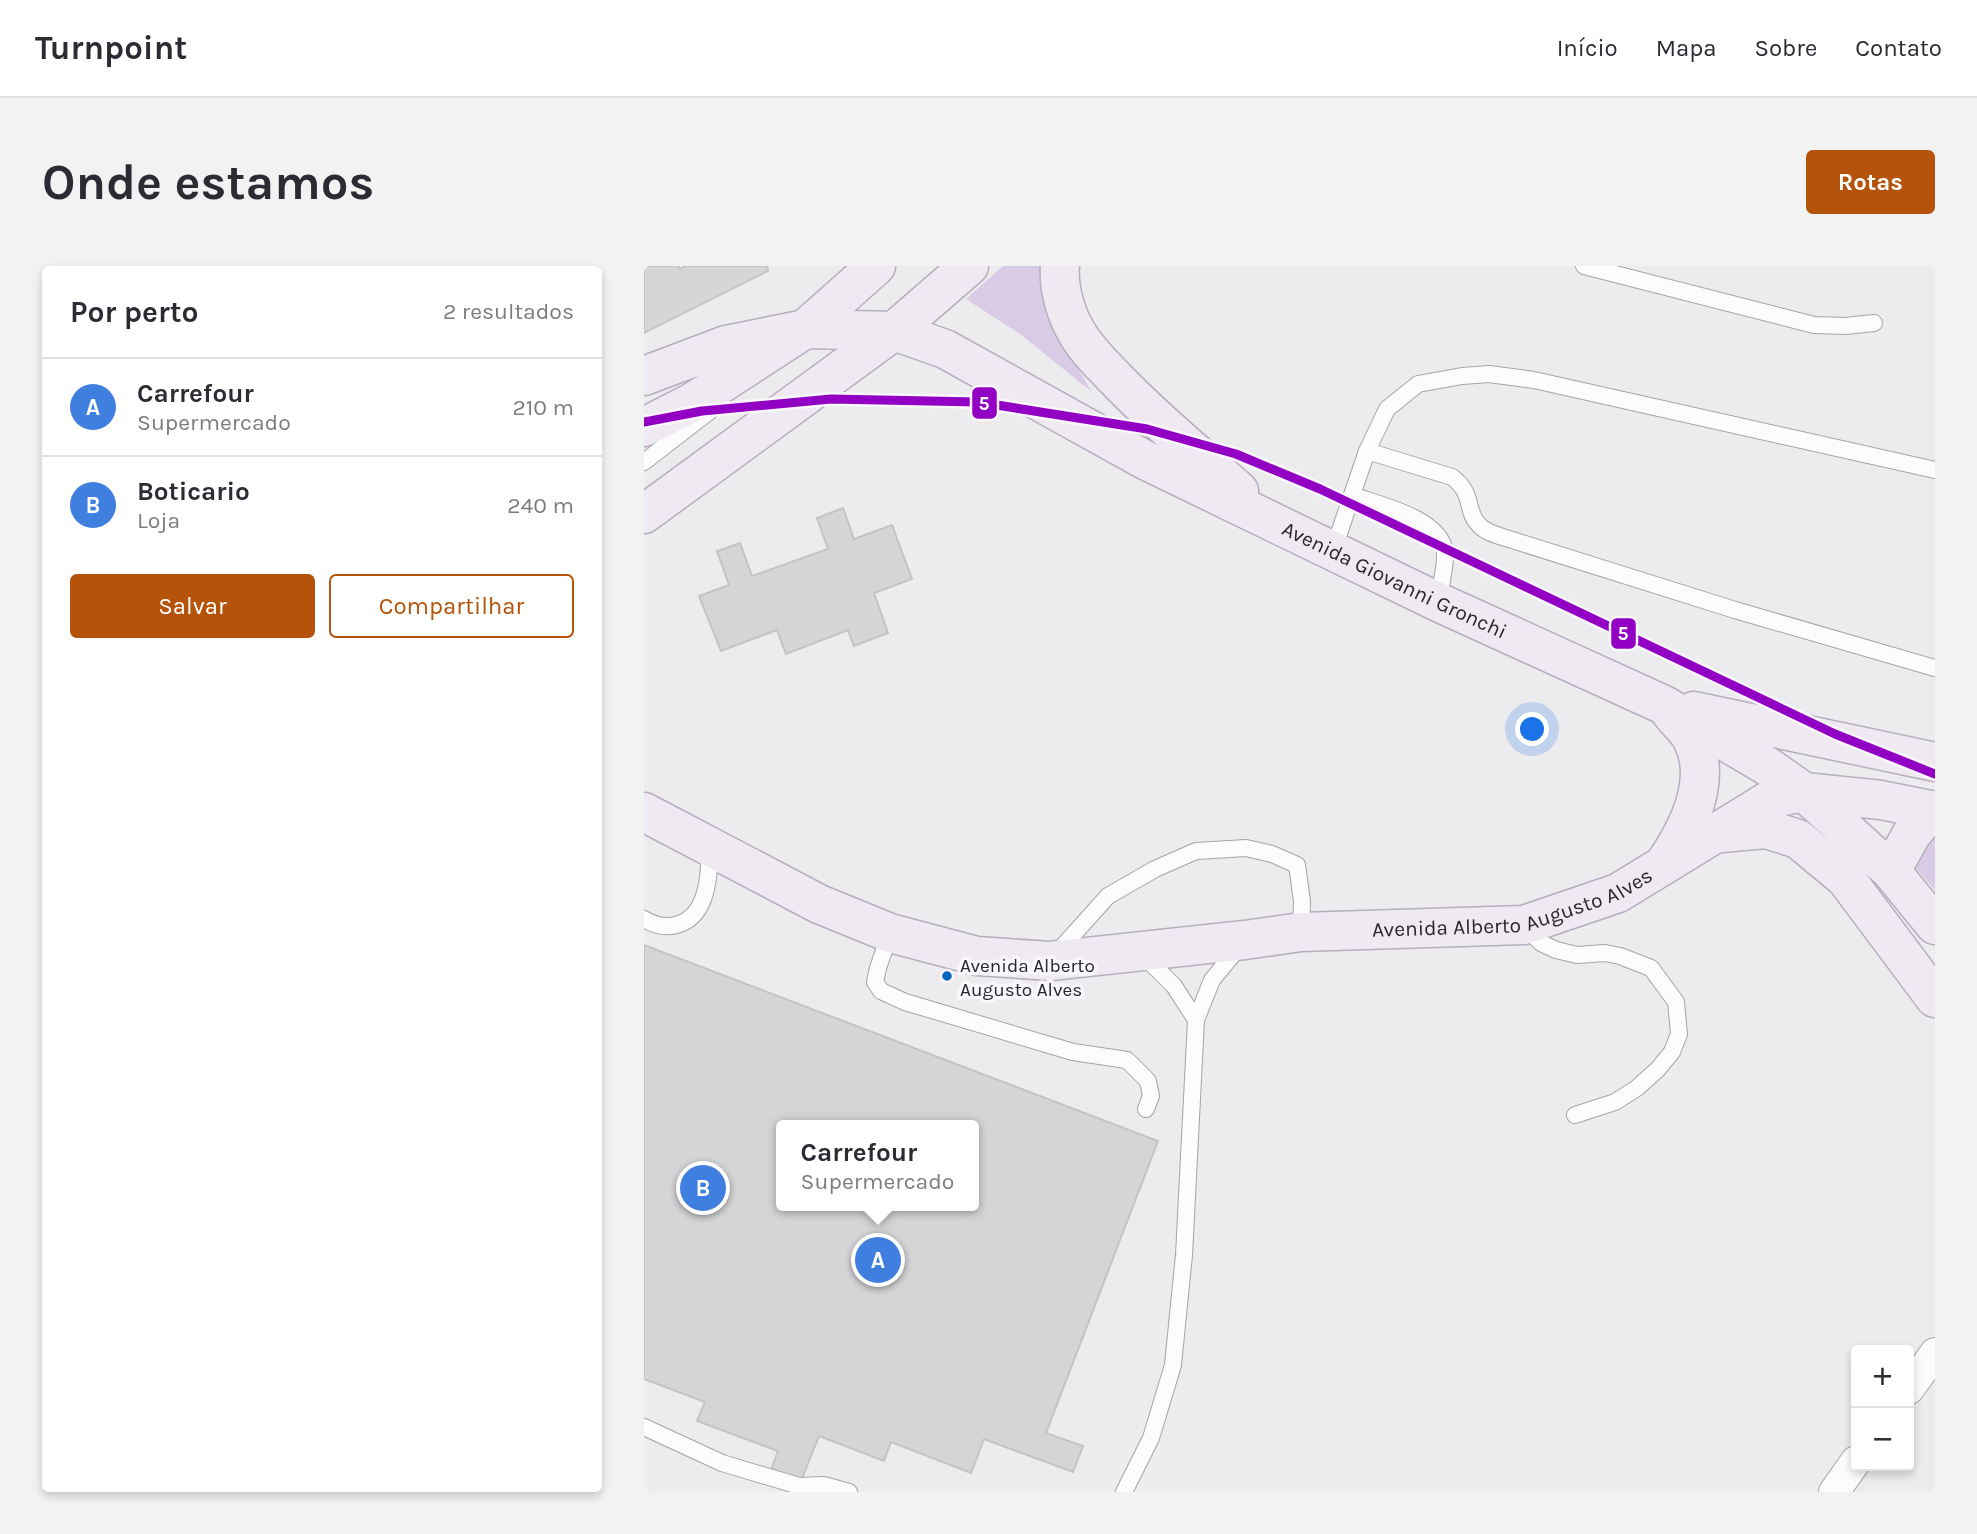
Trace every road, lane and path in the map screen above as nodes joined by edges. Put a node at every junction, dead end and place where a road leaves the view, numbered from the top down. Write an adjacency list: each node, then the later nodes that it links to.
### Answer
1 (876, 266): 6 (main road)
2 (969, 266): 7 (main road)
3 (1060, 266): 15 (main road)
4 (1584, 266): 5 (lane)
5 (1874, 323)
6 (805, 329): 7 (main road, Avenida Giovanni Gronchi); 8 (main road, Avenida Giovanni Gronchi); 9 (main road); 11 (lane)
7 (894, 331): 14 (main road); 15 (main road, Avenida Giovanni Gronchi)
8 (644, 376)
9 (644, 428)
10 (1367, 452): 12 (lane); 13 (lane); 18 (lane)
11 (644, 462)
12 (1935, 470)
13 (1352, 495): 16 (lane); 17 (lane)
14 (644, 514)
15 (1277, 525): 16 (main road, Avenida Giovanni Gronchi)
16 (1333, 551): 17 (main road, Avenida Giovanni Gronchi)
17 (1438, 602): 19 (main road, Avenida Giovanni Gronchi)
18 (1935, 668)
19 (1664, 705): 20 (main road); 21 (main road, Avenida Giovanni Gronchi); 26 (main road)
20 (1935, 762)
21 (1804, 792): 22 (main road); 24 (main road, Avenida Alberto Augusto Alves); 27 (main road, Avenida Giovanni Gronchi)
22 (1933, 810): 27 (main road)
23 (644, 812): 25 (main road, Avenida Alberto Augusto Alves)
24 (1715, 834): 26 (main road, Avenida Alberto Augusto Alves); 36 (main road)
25 (710, 847): 28 (lane); 32 (main road, Avenida Alberto Augusto Alves)
26 (1662, 868): 29 (main road, Avenida Alberto Augusto Alves)
27 (1891, 871): 30 (main road, Avenida Giovanni Gronchi)
28 (644, 919)
29 (1524, 925): 31 (main road, Avenida Alberto Augusto Alves); 39 (lane)
30 (1935, 925)
31 (1301, 932): 33 (main road, Avenida Alberto Augusto Alves); 35 (lane)
32 (890, 933): 35 (main road, Avenida Alberto Augusto Alves); 38 (lane)
33 (1245, 940): 34 (main road, Avenida Alberto Augusto Alves); 37 (lane)
34 (1139, 951): 35 (main road, Avenida Alberto Augusto Alves); 37 (lane)
35 (1050, 961)
36 (1935, 998)
37 (1196, 1020): 45 (lane)
38 (1146, 1110)
39 (1575, 1115)
40 (1935, 1353): 41 (street)
41 (1914, 1382)
42 (644, 1427): 44 (lane)
43 (1851, 1468): 46 (street)
44 (849, 1492)
45 (1124, 1492)
46 (1834, 1492)

